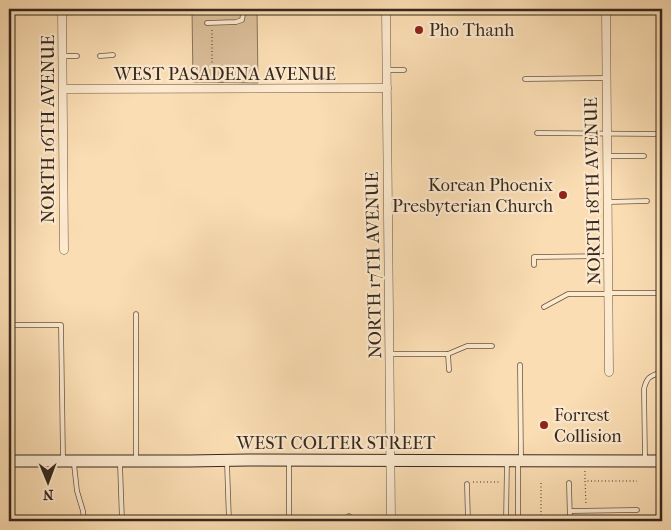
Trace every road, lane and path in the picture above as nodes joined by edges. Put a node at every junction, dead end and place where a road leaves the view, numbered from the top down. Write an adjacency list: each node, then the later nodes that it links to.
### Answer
1 (62, 9): 6 (street, NORTH 16TH AVENUE)
2 (244, 9): 5 (lane)
3 (386, 9): 10 (street, NORTH 17TH AVENUE)
4 (606, 9): 12 (street, NORTH 18TH AVENUE)
5 (209, 23): 15 (path)
6 (63, 56): 7 (lane); 16 (street, NORTH 16TH AVENUE)
7 (77, 56)
8 (100, 56): 9 (lane)
9 (113, 56)
10 (387, 70): 11 (lane); 14 (street, NORTH 17TH AVENUE)
11 (404, 70)
12 (607, 78): 13 (lane); 18 (street, NORTH 18TH AVENUE)
13 (525, 79)
14 (387, 88): 15 (street, WEST PASADENA AVENUE); 33 (street, NORTH 17TH AVENUE)
15 (212, 89): 16 (street, WEST PASADENA AVENUE)
16 (63, 90): 24 (street, NORTH 16TH AVENUE)
17 (537, 133): 18 (lane)
18 (607, 133): 19 (lane); 20 (street, NORTH 18TH AVENUE)
19 (655, 134)
20 (608, 156): 21 (lane); 23 (street, NORTH 18TH AVENUE)
21 (644, 156)
22 (647, 201): 23 (lane)
23 (608, 202): 25 (street, NORTH 18TH AVENUE)
24 (64, 250)
25 (608, 256): 26 (lane); 27 (street, NORTH 18TH AVENUE)
26 (534, 265)
27 (609, 293): 28 (lane); 29 (lane); 37 (street, NORTH 18TH AVENUE)
28 (662, 293)
29 (544, 307)
30 (136, 314): 43 (lane)
31 (9, 325): 41 (lane)
32 (492, 346): 34 (lane)
33 (390, 354): 34 (lane); 45 (street, NORTH 17TH AVENUE)
34 (448, 354): 36 (lane)
35 (520, 365): 46 (lane)
36 (449, 370)
37 (609, 372)
38 (662, 372): 47 (lane)
39 (289, 460): 44 (street, WEST COLTER STREET); 45 (street, WEST COLTER STREET); 64 (lane)
40 (9, 461): 41 (street, WEST COLTER STREET)
41 (68, 461): 42 (street, WEST COLTER STREET); 61 (lane)
42 (120, 461): 43 (street, WEST COLTER STREET); 62 (lane)
43 (136, 461): 44 (street, WEST COLTER STREET)
44 (227, 461): 63 (lane)
45 (391, 461): 46 (street, WEST COLTER STREET); 65 (street, NORTH 17TH AVENUE)
46 (515, 461): 47 (street, WEST COLTER STREET); 67 (lane); 68 (lane)
47 (645, 461): 48 (street, WEST COLTER STREET)
48 (662, 461)
49 (585, 470): 50 (path)
50 (585, 480): 51 (path); 59 (path)
51 (637, 481)
52 (473, 482): 53 (path)
53 (500, 482)
54 (541, 483): 70 (path)
55 (467, 484): 66 (lane)
56 (569, 484): 58 (lane)
57 (637, 510): 59 (lane)
58 (570, 511): 59 (lane); 71 (lane)
59 (586, 511)
60 (524, 513): 69 (path)
61 (84, 521)
62 (122, 521)
63 (229, 521)
64 (289, 521)
65 (392, 521)
66 (468, 521)
67 (506, 521)
68 (518, 521)
69 (538, 521)
70 (541, 521)
71 (570, 521)

